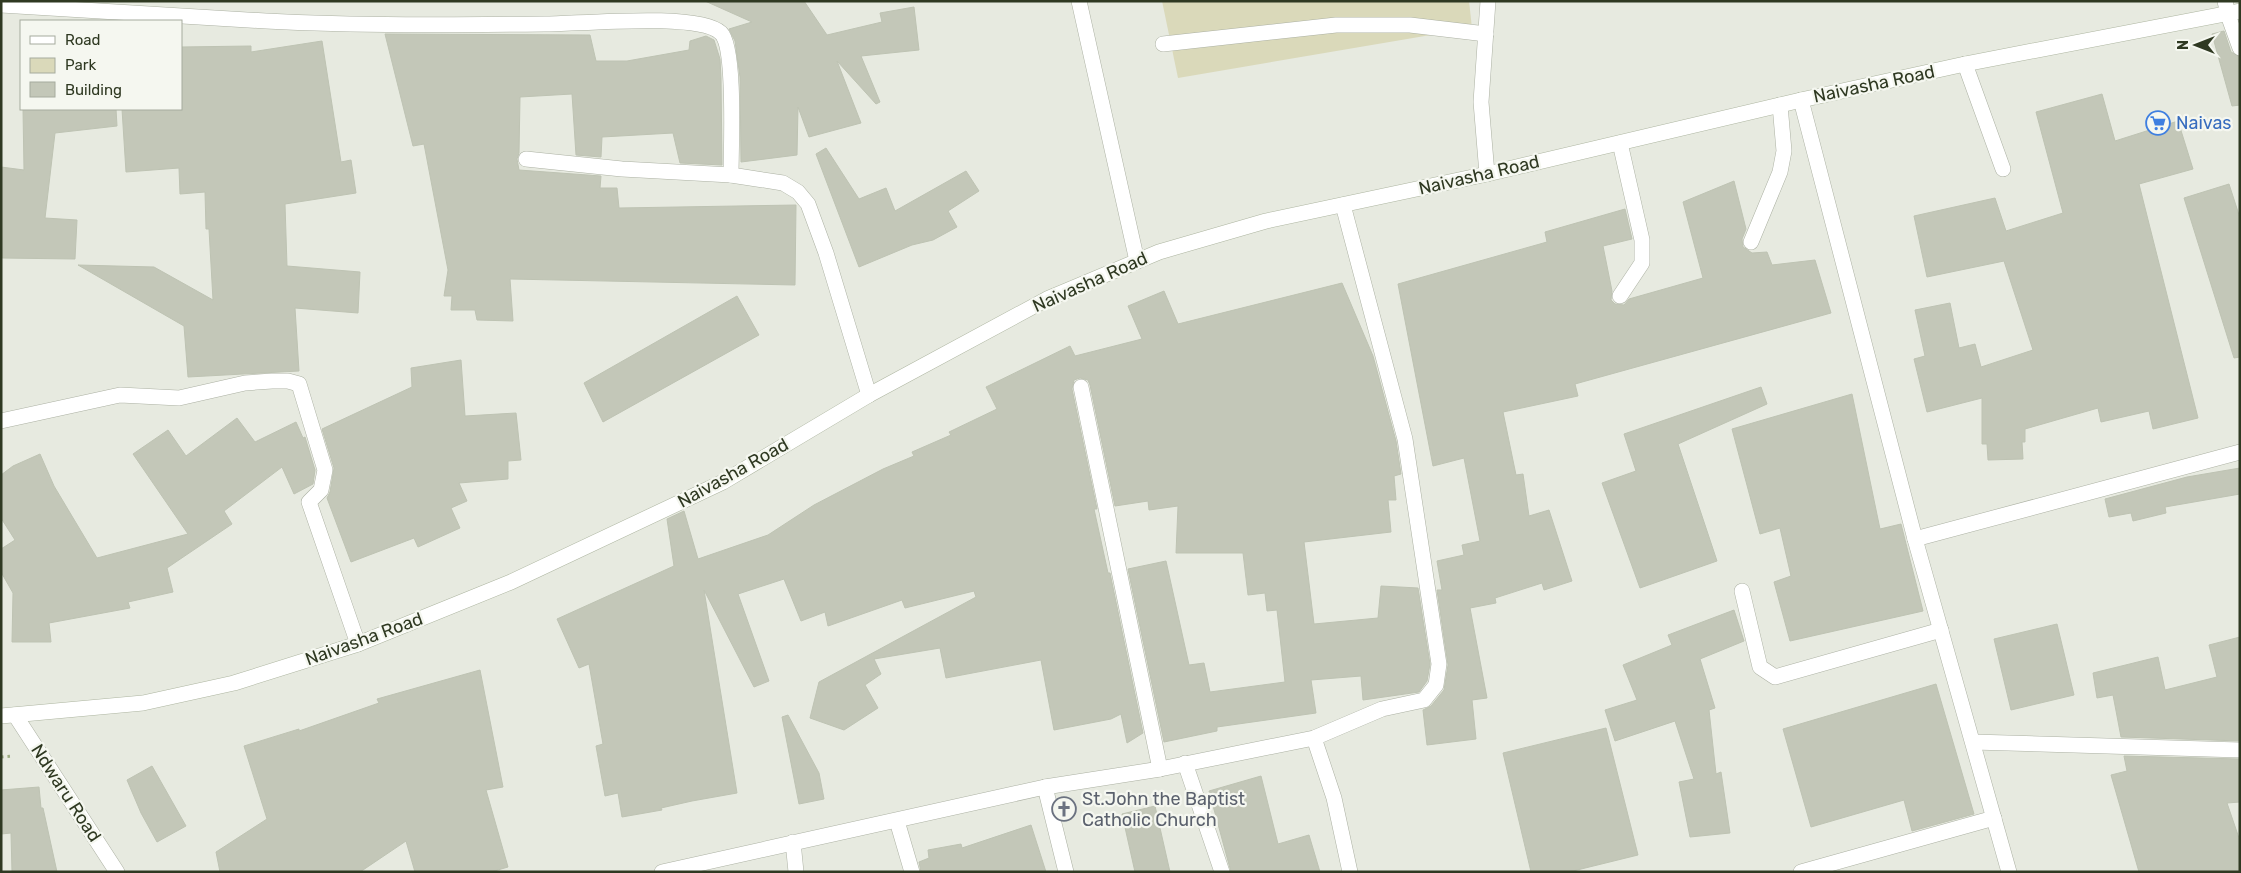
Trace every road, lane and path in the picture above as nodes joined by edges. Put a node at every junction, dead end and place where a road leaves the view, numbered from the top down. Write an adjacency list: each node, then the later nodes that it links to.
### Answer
1 (1079, 1): 18 (street)
2 (1488, 1): 5 (street)
3 (1, 4): 15 (street)
4 (2231, 9): 7 (street); 8 (street, Naivasha Road)
5 (1486, 34): 6 (street); 14 (street)
6 (1163, 44)
7 (2240, 48)
8 (1965, 64): 9 (street, Naivasha Road); 13 (street)
9 (1801, 100): 10 (street, Naivasha Road); 24 (street)
10 (1780, 105): 11 (street, Naivasha Road); 17 (street)
11 (1620, 143): 14 (street, Naivasha Road); 19 (street)
12 (526, 158): 15 (street)
13 (2004, 169)
14 (1487, 174): 16 (street, Naivasha Road)
15 (731, 175): 21 (street)
16 (1343, 205): 18 (street, Naivasha Road); 29 (street)
17 (1751, 242)
18 (1137, 261): 21 (street, Naivasha Road)
19 (1620, 296)
20 (1081, 387): 33 (street)
21 (869, 395): 27 (street, Naivasha Road)
22 (1, 421): 27 (street)
23 (2240, 452): 24 (street)
24 (1915, 539): 26 (street)
25 (1742, 591): 26 (street)
26 (1941, 630): 30 (street)
27 (358, 644): 28 (street, Naivasha Road)
28 (8, 715): 38 (street, Ndwaru Road)
29 (1314, 738): 32 (street); 44 (street)
30 (1973, 742): 31 (street); 35 (street)
31 (2240, 750)
32 (1184, 763): 33 (street); 43 (street)
33 (1160, 769): 34 (street)
34 (1045, 788): 36 (street); 42 (street)
35 (1994, 818): 45 (street); 46 (street)
36 (897, 821): 37 (street); 41 (street)
37 (793, 842): 39 (street); 40 (street)
38 (117, 872)
39 (662, 872)
40 (796, 872)
41 (912, 872)
42 (1066, 872)
43 (1222, 872)
44 (1350, 872)
45 (1801, 872)
46 (2009, 872)

